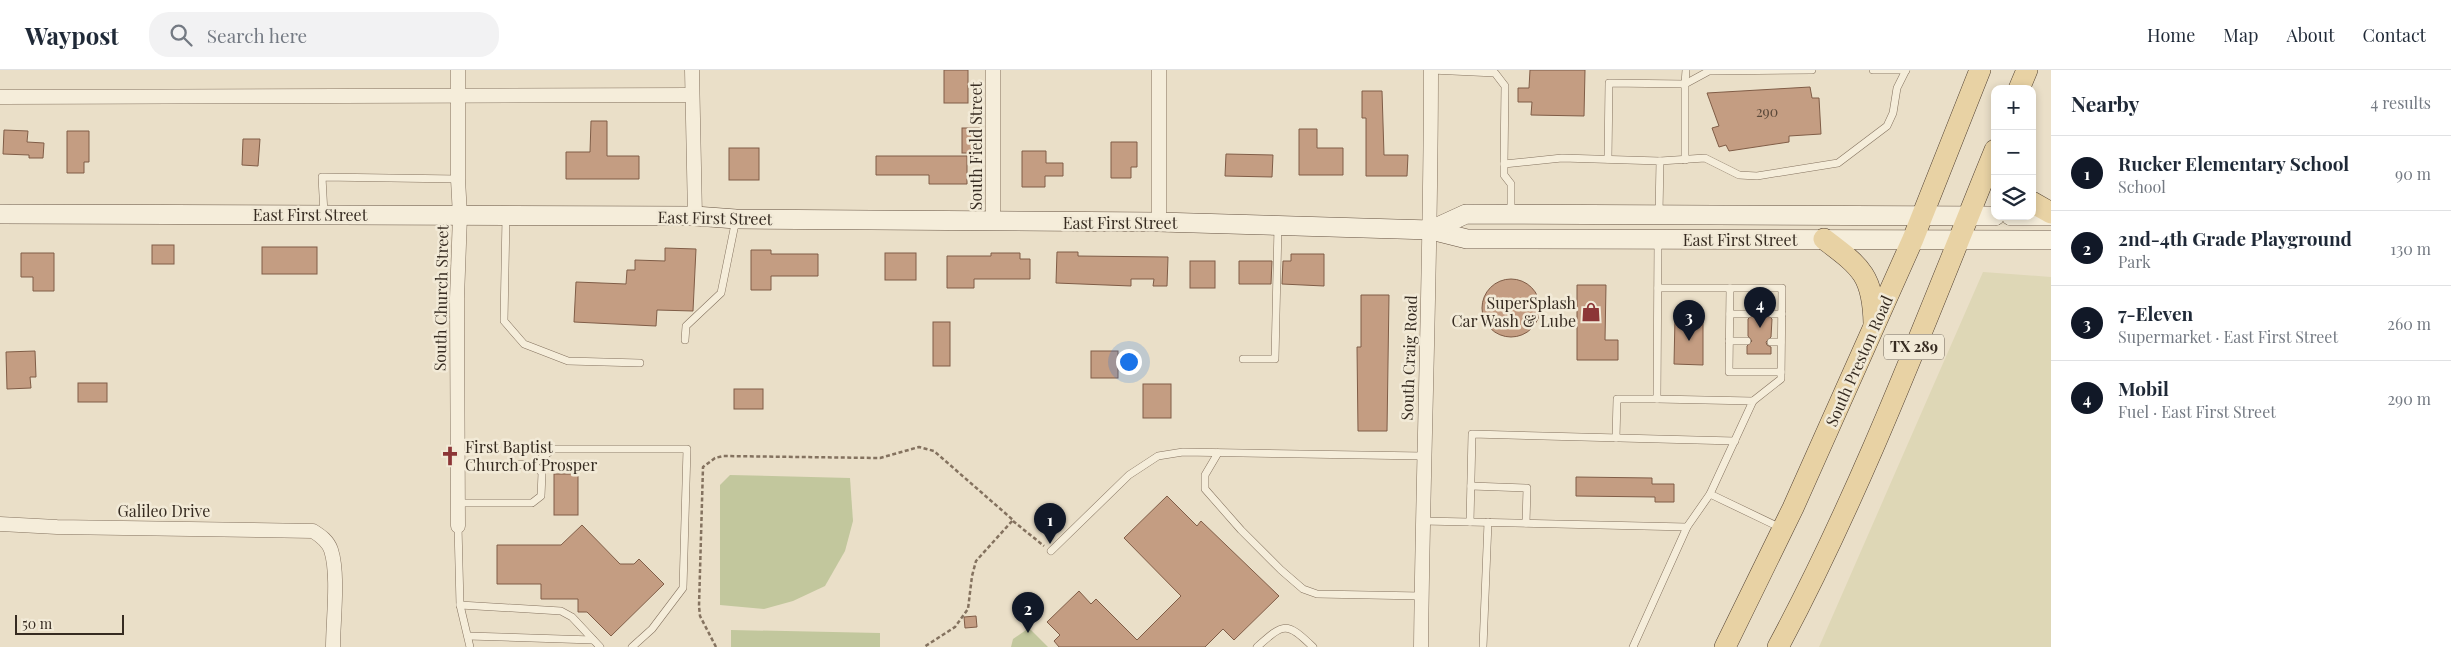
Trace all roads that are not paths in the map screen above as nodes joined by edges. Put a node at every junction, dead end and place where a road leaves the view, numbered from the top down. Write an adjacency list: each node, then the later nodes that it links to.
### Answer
1 (458, 70): 15 (street, South Church Street)
2 (692, 70): 14 (street)
3 (993, 70): 37 (street, South Field Street)
4 (1159, 70): 38 (street)
5 (1431, 70): 21 (lane); 40 (street, South Craig Road)
6 (1686, 70): 12 (lane)
7 (1812, 70): 12 (lane)
8 (1873, 70): 9 (lane)
9 (1906, 70): 19 (lane)
10 (2027, 70): 13 (main road)
11 (1974, 72): 33 (main road, South Preston Road / TX 289)
12 (1685, 84): 17 (lane); 19 (lane)
13 (2021, 85)
14 (692, 95): 15 (street); 32 (street)
15 (458, 96): 16 (street); 22 (street, South Church Street)
16 (0, 97)
17 (1608, 159): 18 (lane); 21 (lane)
18 (1660, 160): 19 (lane); 25 (lane)
19 (1685, 160)
20 (1991, 160): 34 (main road, TX 289)
21 (1504, 164): 27 (lane)
22 (458, 179): 26 (lane); 30 (street, South Church Street)
23 (2036, 205): 29 (main road)
24 (0, 214): 26 (street, East First Street)
25 (1659, 214): 27 (street, East First Street); 33 (street, East First Street); 45 (street)
26 (324, 215): 30 (street, East First Street)
27 (1511, 215): 40 (street, East First Street)
28 (2036, 215): 29 (street)
29 (2051, 215)
30 (460, 216): 31 (street, East First Street); 68 (street, South Church Street)
31 (506, 216): 32 (street, East First Street); 59 (lane)
32 (694, 216): 36 (street, East First Street)
33 (1921, 216): 34 (street, East First Street); 42 (main road, South Preston Road / TX 289)
34 (1968, 216): 35 (street, East First Street); 43 (main road, TX 289)
35 (1991, 216)
36 (736, 219): 37 (street, East First Street); 53 (lane)
37 (993, 222): 38 (street, East First Street)
38 (1159, 222): 39 (street, East First Street)
39 (1278, 226): 40 (street, East First Street); 58 (lane)
40 (1431, 230): 45 (street, East First Street); 66 (street, South Craig Road)
41 (1824, 239): 42 (street, East First Street); 45 (street, East First Street); 52 (main road)
42 (1913, 239): 43 (street, East First Street); 52 (main road, South Preston Road / TX 289)
43 (1959, 240): 44 (street, East First Street); 95 (main road, TX 289)
44 (2051, 240)
45 (1658, 241): 46 (lane)
46 (1658, 288): 47 (lane); 61 (lane)
47 (1730, 288): 48 (lane); 51 (lane)
48 (1730, 314): 49 (lane); 54 (lane)
49 (1748, 314)
50 (1772, 314): 51 (lane)
51 (1782, 314): 57 (lane)
52 (1874, 327): 79 (main road, South Preston Road / TX 289)
53 (685, 340)
54 (1729, 341): 55 (lane); 60 (lane)
55 (1748, 341)
56 (1771, 342): 57 (lane)
57 (1781, 342): 60 (lane)
58 (1243, 360)
59 (640, 363)
60 (1781, 372): 62 (lane)
61 (1657, 400): 62 (lane); 63 (lane)
62 (1753, 401): 64 (lane)
63 (1616, 438): 64 (lane); 69 (lane)
64 (1735, 441): 70 (lane)
65 (1218, 453): 66 (lane); 80 (lane); 81 (lane)
66 (1423, 456): 72 (street, South Craig Road)
67 (534, 464): 68 (lane); 71 (lane); 88 (lane)
68 (457, 468): 71 (street, South Church Street)
69 (1471, 486): 73 (lane); 75 (lane)
70 (1710, 494): 78 (lane); 79 (lane)
71 (458, 503): 77 (street, South Church Street)
72 (1423, 521): 73 (lane); 81 (street, South Craig Road)
73 (1470, 522): 74 (lane)
74 (1488, 522): 75 (lane); 92 (lane)
75 (1526, 523): 78 (lane)
76 (0, 524): 85 (street, Galileo Drive)
77 (458, 526): 82 (lane)
78 (1687, 527): 93 (lane)
79 (1783, 529): 94 (main road, South Preston Road / TX 289)
80 (1051, 551)
81 (1421, 596): 91 (street, South Craig Road)
82 (460, 605): 83 (lane); 84 (lane)
83 (468, 636): 84 (lane); 86 (lane)
84 (593, 640): 87 (lane)
85 (333, 647)
86 (470, 647)
87 (600, 647)
88 (632, 647)
89 (1257, 647): 90 (lane)
90 (1313, 647)
91 (1421, 647)
92 (1483, 647)
93 (1633, 647)
94 (1725, 647)
95 (1778, 647)

